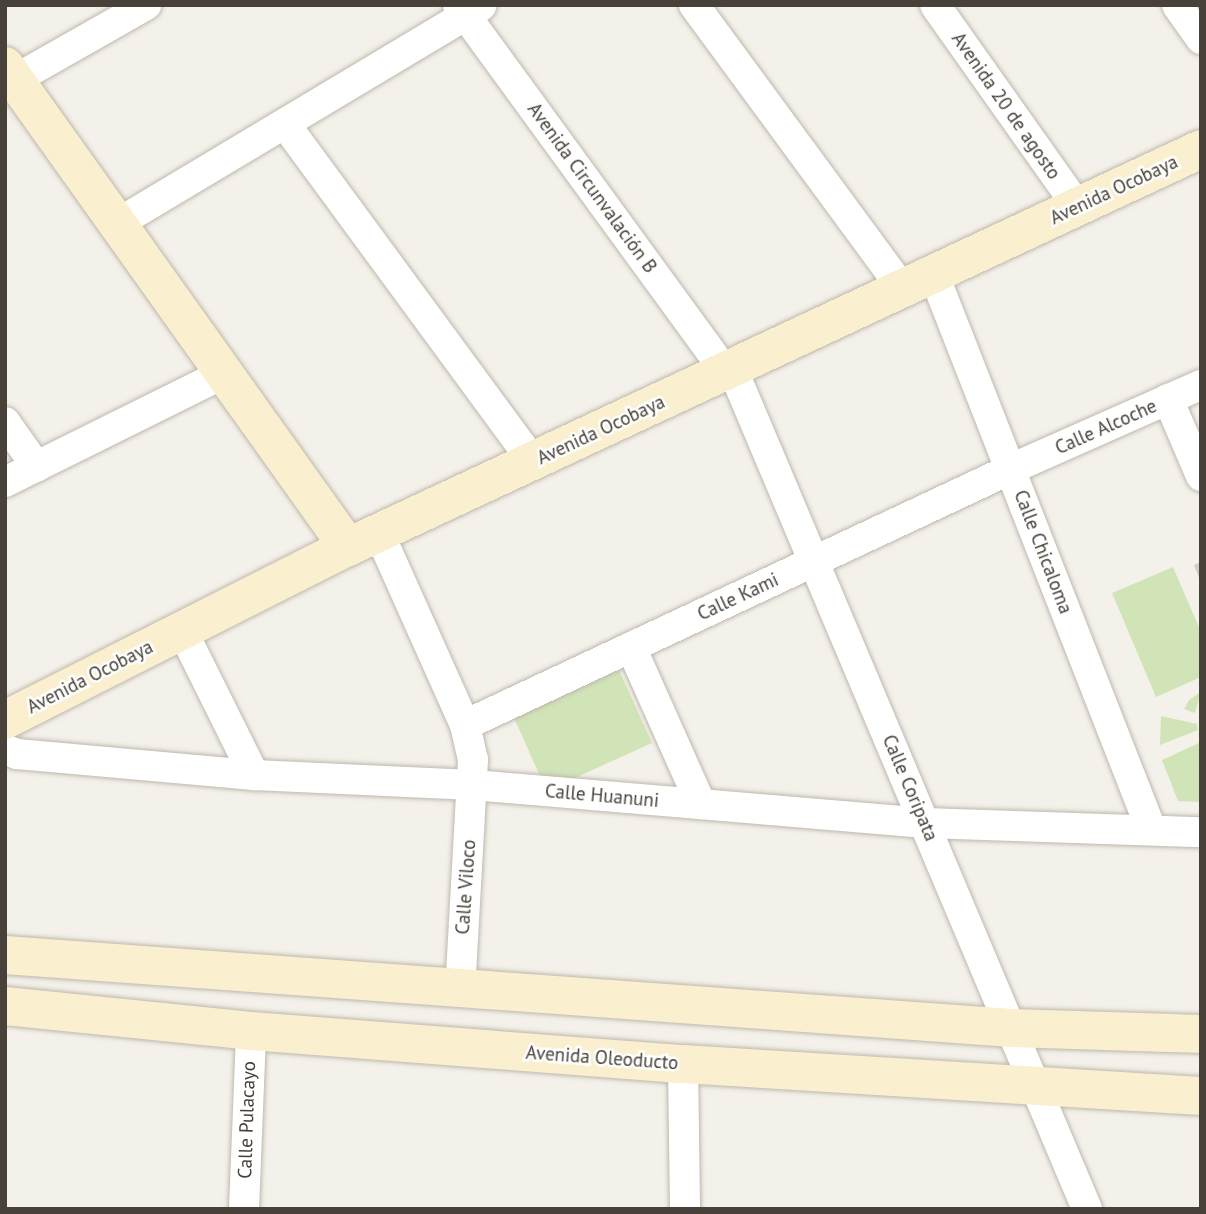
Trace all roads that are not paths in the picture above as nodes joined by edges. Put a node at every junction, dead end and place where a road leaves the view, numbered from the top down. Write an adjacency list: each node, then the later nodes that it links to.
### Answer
1 (146, 5): 7 (street)
2 (694, 5): 12 (street, Calle Chicaloma)
3 (935, 5): 10 (street, Avenida 20 de agosto)
4 (1177, 5): 6 (street)
5 (469, 9): 8 (street); 13 (street, Avenida Circunvalación B)
6 (1201, 39)
7 (11, 72): 11 (street)
8 (285, 124): 11 (street); 18 (street)
9 (1201, 149): 10 (street, Avenida Ocobaya)
10 (1078, 207): 12 (street, Avenida Ocobaya)
11 (115, 225): 14 (street)
12 (919, 282): 13 (street, Avenida Ocobaya); 20 (street, Calle Chicaloma)
13 (729, 370): 18 (street, Avenida Ocobaya); 24 (street, Calle Coripata)
14 (223, 374): 19 (street); 23 (street)
15 (1201, 385): 16 (street, Calle Alcoche)
16 (1168, 399): 20 (street, Calle Alcoche); 21 (street)
17 (5, 422): 19 (street)
18 (533, 461): 23 (street, Avenida Ocobaya)
19 (37, 467): 22 (street)
20 (1011, 469): 24 (street, Calle Kami); 34 (street, Calle Chicaloma)
21 (1201, 476)
22 (5, 482)
23 (364, 540): 25 (street, Avenida Ocobaya); 28 (street, Calle Viloco)
24 (814, 561): 26 (street, Calle Kami); 33 (street, Calle Coripata)
25 (182, 630): 27 (street, Avenida Ocobaya); 30 (street)
26 (631, 648): 28 (street, Calle Kami); 32 (street)
27 (5, 720)
28 (465, 725): 31 (street, Calle Viloco)
29 (5, 749): 30 (street, Calle Huanuni)
30 (254, 775): 31 (street, Calle Huanuni)
31 (473, 785): 32 (street, Calle Huanuni); 37 (street, Calle Viloco)
32 (701, 804): 33 (street, Calle Huanuni)
33 (925, 823): 34 (street, Calle Huanuni); 39 (street, Calle Coripata)
34 (1151, 829): 35 (street, Calle Huanuni)
35 (1201, 832)
36 (5, 955): 37 (street)
37 (460, 989): 39 (street)
38 (5, 1006): 40 (street, Avenida Oleoducto)
39 (1011, 1028): 41 (street); 43 (street, Calle Coripata)
40 (251, 1031): 42 (street, Avenida Oleoducto); 45 (street, Calle Pulacayo)
41 (1201, 1034)
42 (683, 1064): 43 (street, Avenida Oleoducto); 46 (street)
43 (1036, 1088): 44 (street, Avenida Oleoducto); 47 (street, Calle Coripata)
44 (1201, 1096)
45 (244, 1209)
46 (685, 1209)
47 (1087, 1209)

